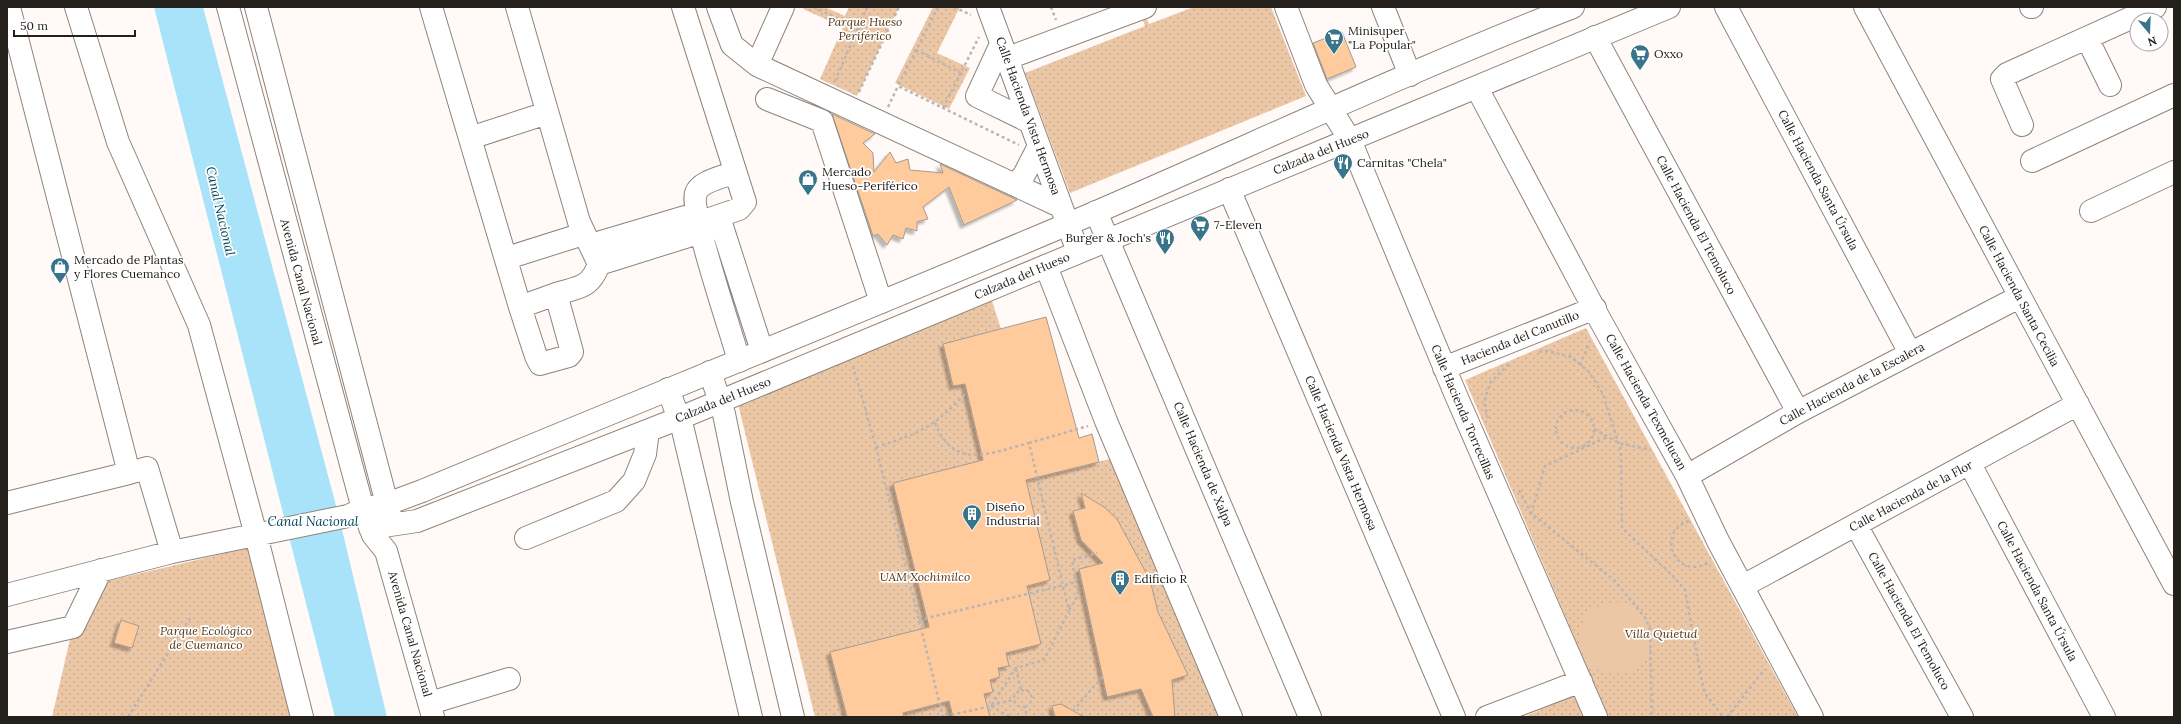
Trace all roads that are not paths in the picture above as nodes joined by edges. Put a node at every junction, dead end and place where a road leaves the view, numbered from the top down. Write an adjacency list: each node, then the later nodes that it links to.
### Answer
1 (9, 7): 69 (street)
2 (76, 7): 77 (street)
3 (228, 7): 74 (street, Avenida Canal Nacional)
4 (256, 7): 67 (street)
5 (431, 7): 33 (street)
6 (517, 7): 30 (street)
7 (683, 7): 37 (street)
8 (783, 7): 23 (street)
9 (1145, 7): 22 (street)
10 (1286, 7): 29 (street, Calle Hacienda Torrecillas)
11 (1383, 7): 24 (street)
12 (1573, 7): 19 (street)
13 (1669, 7): 20 (street, Calzada del Hueso)
14 (1726, 7): 57 (street, Calle Hacienda Santa Úrsula)
15 (1865, 7): 52 (street, Calle Hacienda Santa Cecilia)
16 (2155, 7): 21 (street)
17 (726, 12): 23 (street)
18 (981, 12): 22 (street, Calle Hacienda Vista Hermosa)
19 (1541, 13): 24 (street)
20 (1596, 37): 26 (street, Calzada del Hueso); 64 (street, Calle Hacienda El Temoluco)
21 (2087, 38): 25 (street); 32 (street)
22 (1008, 49): 31 (street, Calle Hacienda Vista Hermosa); 31 (street)
23 (757, 65): 39 (street)
24 (1410, 75): 29 (street)
25 (2110, 85)
26 (1477, 88): 34 (street, Calzada del Hueso); 55 (street, Calle Hacienda Texmelucan)
27 (2174, 95): 36 (street)
28 (767, 99): 53 (street)
29 (1331, 108): 34 (street, Calle Hacienda Torrecillas); 42 (street)
30 (547, 113): 33 (street); 47 (street)
31 (1030, 122): 35 (street, Calle Hacienda Vista Hermosa)
32 (2022, 125)
33 (470, 138): 49 (street)
34 (1350, 140): 40 (street, Calzada del Hueso); 59 (street, Calle Hacienda Torrecillas)
35 (1029, 146): 39 (street); 43 (street, Calle Hacienda Vista Hermosa)
36 (2032, 161)
37 (735, 172): 44 (street); 45 (street)
38 (2174, 172): 41 (street)
39 (1015, 185): 43 (street)
40 (1229, 189): 46 (street, Calzada del Hueso); 94 (street, Calle Hacienda Vista Hermosa)
41 (2091, 211)
42 (1096, 212): 43 (street); 46 (street, Calle Hacienda de Xalpa)
43 (1064, 215): 48 (street, Calle Hacienda Vista Hermosa); 53 (street)
44 (720, 221): 45 (street); 56 (street)
45 (699, 227): 47 (street); 58 (street)
46 (1108, 240): 48 (street, Calzada del Hueso); 93 (street, Calle Hacienda de Xalpa)
47 (591, 248): 49 (street); 51 (street)
48 (1078, 252): 50 (street, Calzada del Hueso)
49 (507, 258): 54 (street)
50 (1046, 266): 62 (street, Calzada del Hueso); 92 (street)
51 (556, 294): 54 (street); 54 (street)
52 (2019, 297): 57 (street, Calle Hacienda de la Escalera); 63 (street, Calle Hacienda Santa Cecilia)
53 (881, 302): 56 (street)
54 (520, 306)
55 (1595, 308): 59 (street, Hacienda del Canutillo); 70 (street, Calle Hacienda Texmelucan)
56 (762, 351): 58 (street)
57 (1910, 353): 64 (street, Calle Hacienda de la Escalera)
58 (739, 360): 60 (street)
59 (1444, 368): 87 (street, Calle Hacienda Torrecillas)
60 (710, 372): 61 (street); 62 (street)
61 (668, 389): 65 (street); 71 (street)
62 (720, 402): 65 (street, Calzada del Hueso); 91 (street)
63 (2078, 404): 68 (street, Calle Hacienda de la Flor); 82 (street, Calle Hacienda Santa Cecilia)
64 (1798, 412): 70 (street, Calle Hacienda de la Escalera)
65 (680, 418): 66 (street, Calzada del Hueso); 90 (street)
66 (648, 431): 76 (street, Calzada del Hueso); 78 (street)
67 (375, 460): 71 (street); 73 (street)
68 (1970, 464): 75 (street, Calle Hacienda de la Flor); 99 (street, Calle Hacienda Santa Úrsula)
69 (129, 473): 72 (street); 80 (street)
70 (1687, 476): 83 (street, Calle Hacienda Texmelucan)
71 (422, 491): 73 (street)
72 (7, 503)
73 (387, 504): 74 (street); 76 (street)
74 (356, 518): 76 (street, Calzada del Hueso); 77 (street); 79 (street, Avenida Canal Nacional)
75 (1856, 525): 83 (street, Calle Hacienda de la Flor); 98 (street, Calle Hacienda El Temoluco)
76 (392, 526): 79 (street)
77 (256, 535): 80 (street); 89 (street)
78 (526, 538)
79 (386, 551): 88 (street, Avenida Canal Nacional)
80 (172, 552): 81 (street)
81 (101, 570): 84 (street); 85 (street)
82 (2174, 584)
83 (1743, 586): 97 (street, Calle Hacienda Texmelucan)
84 (7, 595)
85 (7, 642)
86 (509, 679): 88 (street)
87 (1580, 681): 95 (street); 96 (street, Calle Hacienda Torrecillas)
88 (432, 710)
89 (302, 717)
90 (751, 717)
91 (793, 717)
92 (1231, 717)
93 (1310, 717)
94 (1454, 717)
95 (1488, 717)
96 (1596, 717)
97 (1812, 717)
98 (1962, 717)
99 (2104, 717)

